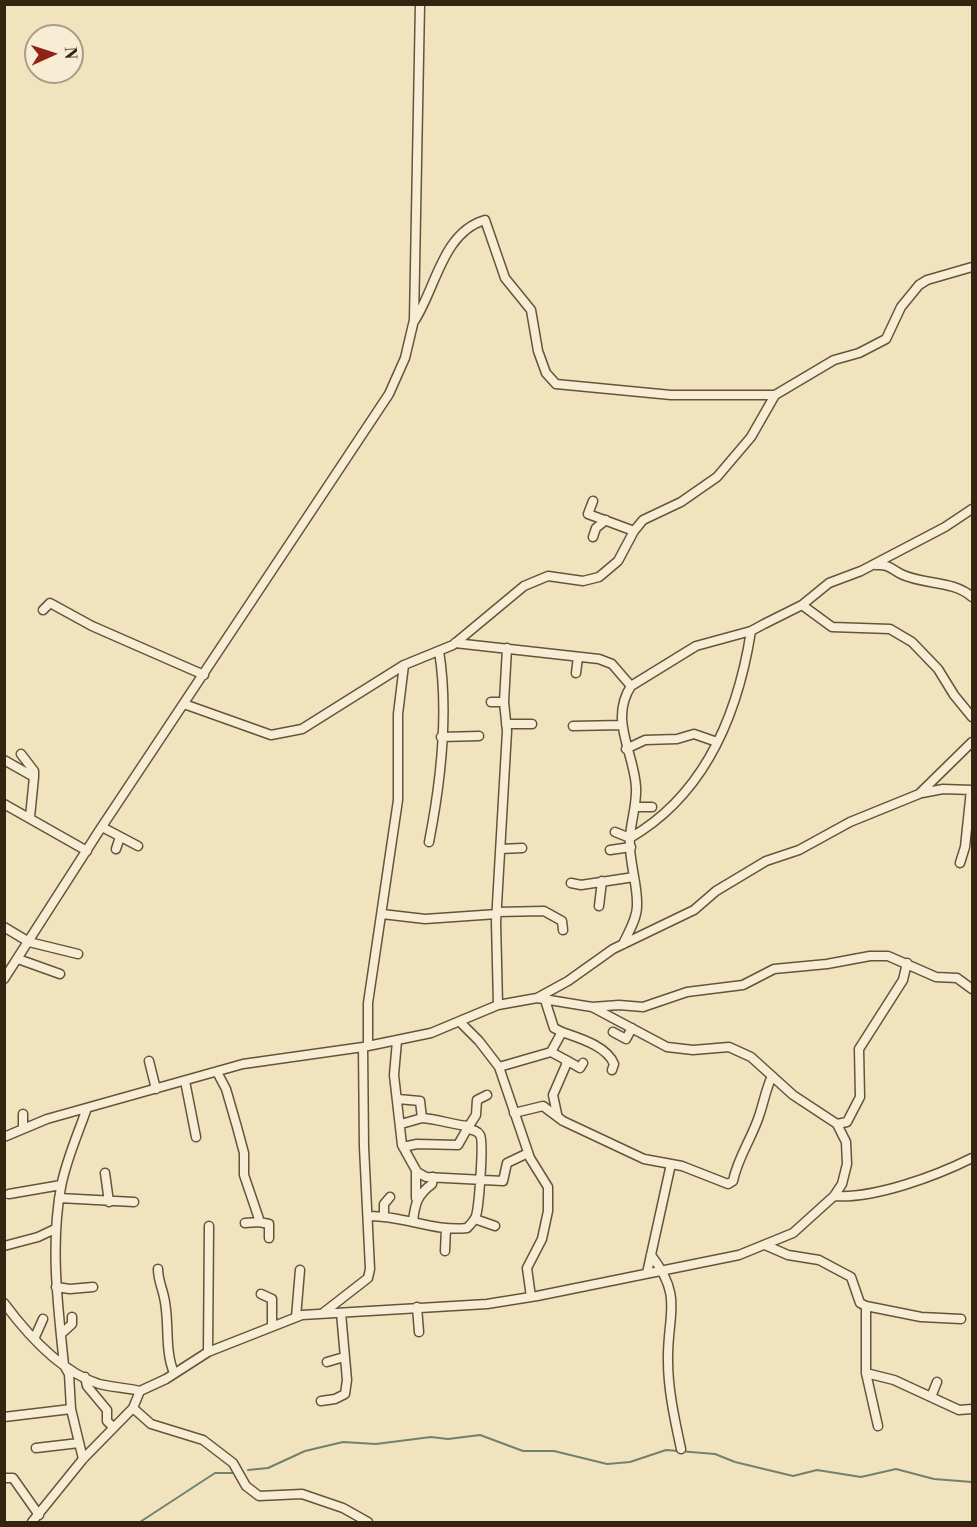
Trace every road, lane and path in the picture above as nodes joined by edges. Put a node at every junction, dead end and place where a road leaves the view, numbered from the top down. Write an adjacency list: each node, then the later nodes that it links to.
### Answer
1 (420, 4): 3 (street)
2 (972, 267): 4 (street)
3 (414, 320): 4 (street); 21 (street)
4 (775, 395): 8 (street)
5 (593, 501): 7 (street)
6 (972, 509): 10 (street)
7 (606, 520): 8 (street); 9 (street)
8 (634, 531): 15 (street)
9 (593, 537)
10 (872, 565): 11 (street); 12 (street)
11 (972, 597)
12 (802, 605): 14 (street); 26 (street)
13 (43, 610): 21 (street)
14 (751, 631): 22 (street); 33 (street)
15 (455, 643): 16 (street); 17 (street)
16 (507, 648): 18 (street); 24 (street)
17 (439, 651): 19 (street); 32 (street)
18 (578, 657): 20 (street); 22 (street)
19 (404, 665): 25 (street); 63 (street)
20 (576, 673)
21 (204, 675): 25 (street)
22 (631, 686): 29 (street)
23 (491, 702): 24 (street)
24 (504, 702): 27 (street)
25 (184, 704): 45 (street)
26 (972, 717)
27 (506, 724): 28 (street); 54 (street)
28 (532, 724)
29 (622, 725): 30 (street); 35 (street)
30 (573, 726)
31 (479, 736): 32 (street)
32 (441, 737): 49 (street)
33 (717, 742): 35 (street); 48 (street)
34 (972, 742): 40 (street)
35 (626, 749): 42 (street)
36 (21, 754): 38 (street)
37 (4, 760): 38 (street)
38 (34, 777): 44 (street)
39 (972, 790): 40 (street); 57 (street)
40 (918, 794): 67 (street)
41 (4, 804): 44 (street)
42 (637, 807): 43 (street); 48 (street)
43 (652, 807)
44 (30, 817): 56 (street)
45 (102, 827): 47 (street); 56 (street)
46 (615, 832): 48 (street)
47 (120, 837): 50 (street); 53 (street)
48 (630, 838): 52 (street)
49 (429, 842)
50 (138, 846)
51 (522, 848): 54 (street)
52 (631, 848): 55 (street); 58 (street)
53 (116, 849)
54 (501, 849): 62 (street)
55 (610, 850)
56 (87, 851): 66 (street)
57 (960, 862)
58 (634, 877): 59 (street); 67 (street)
59 (602, 881): 60 (street); 61 (street)
60 (571, 883)
61 (599, 906)
62 (497, 913): 63 (street); 65 (street); 75 (street)
63 (382, 914): 82 (street)
64 (4, 927): 66 (street)
65 (563, 930)
66 (29, 942): 68 (street); 69 (street)
67 (623, 944): 74 (street)
68 (78, 954)
69 (18, 959): 71 (street); 72 (street)
70 (907, 963): 73 (street); 76 (street); 101 (street)
71 (60, 974)
72 (4, 979)
73 (972, 988)
74 (541, 999): 75 (street); 76 (street); 79 (street)
75 (498, 1005): 77 (street)
76 (592, 1007): 78 (street)
77 (461, 1023): 81 (street); 87 (street)
78 (632, 1028): 80 (street); 90 (street)
79 (562, 1032): 83 (street); 88 (street)
80 (613, 1032)
81 (397, 1041): 82 (street); 94 (street)
82 (366, 1047): 89 (street); 123 (street)
83 (551, 1052): 84 (street); 87 (street)
84 (566, 1060): 86 (street); 98 (street)
85 (149, 1061): 92 (street)
86 (583, 1063)
87 (499, 1067): 96 (street)
88 (612, 1070)
89 (217, 1072): 91 (street); 127 (street)
90 (772, 1076): 101 (street); 109 (street)
91 (185, 1081): 92 (street); 105 (street)
92 (156, 1089): 95 (street)
93 (487, 1095): 102 (street)
94 (398, 1099): 99 (street); 100 (street)
95 (87, 1108): 103 (street); 114 (street)
96 (513, 1113): 98 (street); 107 (street)
97 (23, 1114): 103 (street)
98 (557, 1114): 109 (street)
99 (422, 1119): 100 (street); 102 (street)
100 (401, 1124): 106 (street)
101 (837, 1124): 116 (street)
102 (468, 1127): 106 (street); 113 (street)
103 (24, 1130): 104 (street)
104 (4, 1137)
105 (196, 1137)
106 (403, 1147): 110 (street)
107 (528, 1153): 113 (street); 144 (street)
108 (972, 1158): 116 (street)
109 (671, 1164): 136 (street)
110 (416, 1170): 112 (street); 119 (street)
111 (105, 1173): 120 (street)
112 (433, 1177): 113 (street); 119 (street)
113 (480, 1180): 124 (street)
114 (61, 1185): 115 (street); 118 (street)
115 (9, 1194)
116 (834, 1196): 133 (street)
117 (390, 1197): 122 (street)
118 (59, 1198): 120 (street); 131 (street)
119 (416, 1201): 125 (street)
120 (110, 1202): 121 (street)
121 (134, 1202)
122 (384, 1215): 123 (street); 125 (street)
123 (369, 1216): 148 (street)
124 (475, 1219): 129 (street); 130 (street)
125 (413, 1221): 130 (street)
126 (244, 1222): 127 (street)
127 (259, 1222): 132 (street)
128 (209, 1226): 158 (street)
129 (495, 1226)
130 (446, 1228): 135 (street)
131 (55, 1229): 134 (street); 141 (street)
132 (269, 1238)
133 (765, 1245): 139 (street); 146 (street)
134 (4, 1246)
135 (445, 1251)
136 (651, 1255): 139 (street); 140 (street)
137 (158, 1269): 162 (street)
138 (300, 1270): 151 (street)
139 (663, 1270): 140 (street); 177 (street)
140 (647, 1274): 144 (street)
141 (56, 1287): 142 (street); 156 (street)
142 (93, 1287)
143 (261, 1294): 154 (street)
144 (531, 1297): 147 (street)
145 (4, 1303): 157 (street)
146 (866, 1306): 153 (street); 163 (street)
147 (417, 1307): 149 (street); 155 (street)
148 (323, 1313): 149 (street); 151 (street)
149 (341, 1313): 159 (street)
150 (72, 1317): 156 (street)
151 (296, 1317): 154 (street)
152 (43, 1319): 157 (street)
153 (961, 1319)
154 (272, 1325): 158 (street)
155 (419, 1332)
156 (61, 1334): 161 (street)
157 (35, 1337): 161 (street)
158 (208, 1352): 162 (street)
159 (344, 1357): 160 (street); 168 (street)
160 (327, 1362)
161 (64, 1365): 164 (street); 169 (street)
162 (174, 1373): 166 (street)
163 (866, 1373): 167 (street); 173 (street)
164 (85, 1377): 166 (street); 174 (street)
165 (937, 1382): 167 (street)
166 (140, 1391): 170 (street)
167 (931, 1397): 171 (street)
168 (321, 1401)
169 (71, 1408): 172 (street); 175 (street)
170 (133, 1408): 174 (street); 182 (street)
171 (972, 1409)
172 (4, 1417)
173 (878, 1426)
174 (113, 1427): 178 (street)
175 (79, 1443): 176 (street); 178 (street)
176 (36, 1448)
177 (681, 1449)
178 (82, 1459): 180 (street)
179 (4, 1478): 180 (street)
180 (39, 1515): 181 (street)
181 (32, 1522)
182 (368, 1522)

